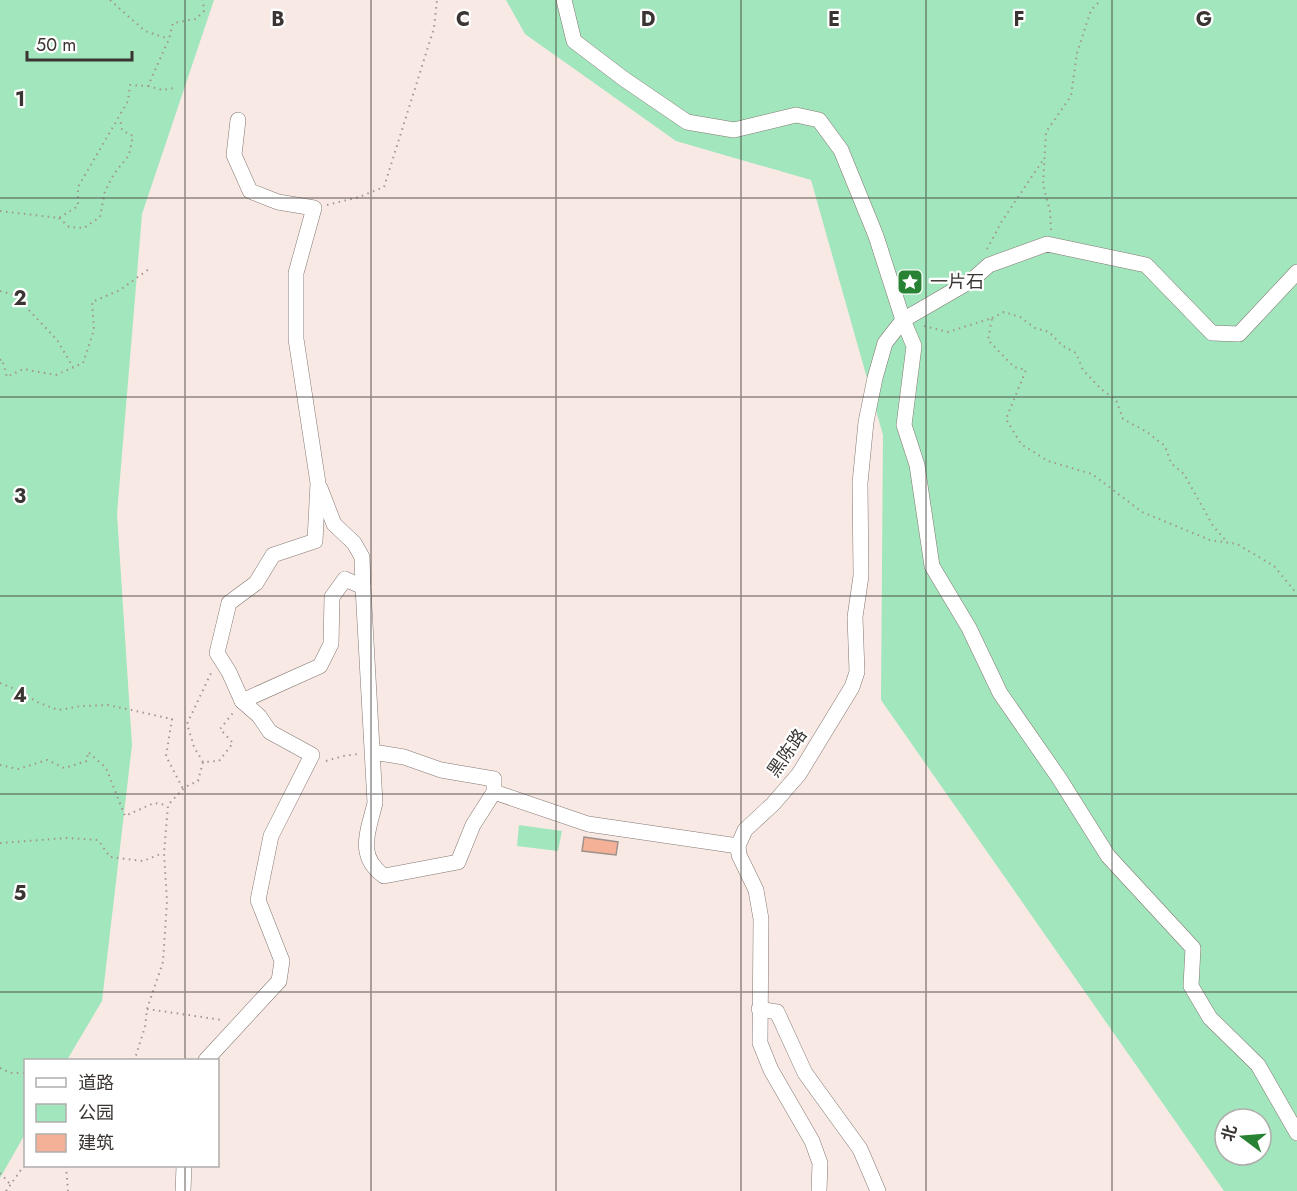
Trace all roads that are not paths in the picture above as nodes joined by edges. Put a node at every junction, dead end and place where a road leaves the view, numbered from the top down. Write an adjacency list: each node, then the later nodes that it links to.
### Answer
1 (564, 0): 4 (street)
2 (238, 120): 5 (street)
3 (1297, 272): 4 (street)
4 (903, 320): 10 (street, 黑陈路); 13 (street)
5 (318, 483): 6 (street); 7 (street)
6 (363, 587): 7 (street); 8 (street)
7 (242, 701): 12 (street)
8 (373, 752): 9 (street); 9 (street)
9 (494, 792): 10 (street)
10 (738, 846): 11 (street)
11 (759, 1009): 16 (street); 17 (street)
12 (207, 1059)
13 (1297, 1133)
14 (184, 1167): 15 (street)
15 (183, 1191)
16 (819, 1191)
17 (878, 1191)

